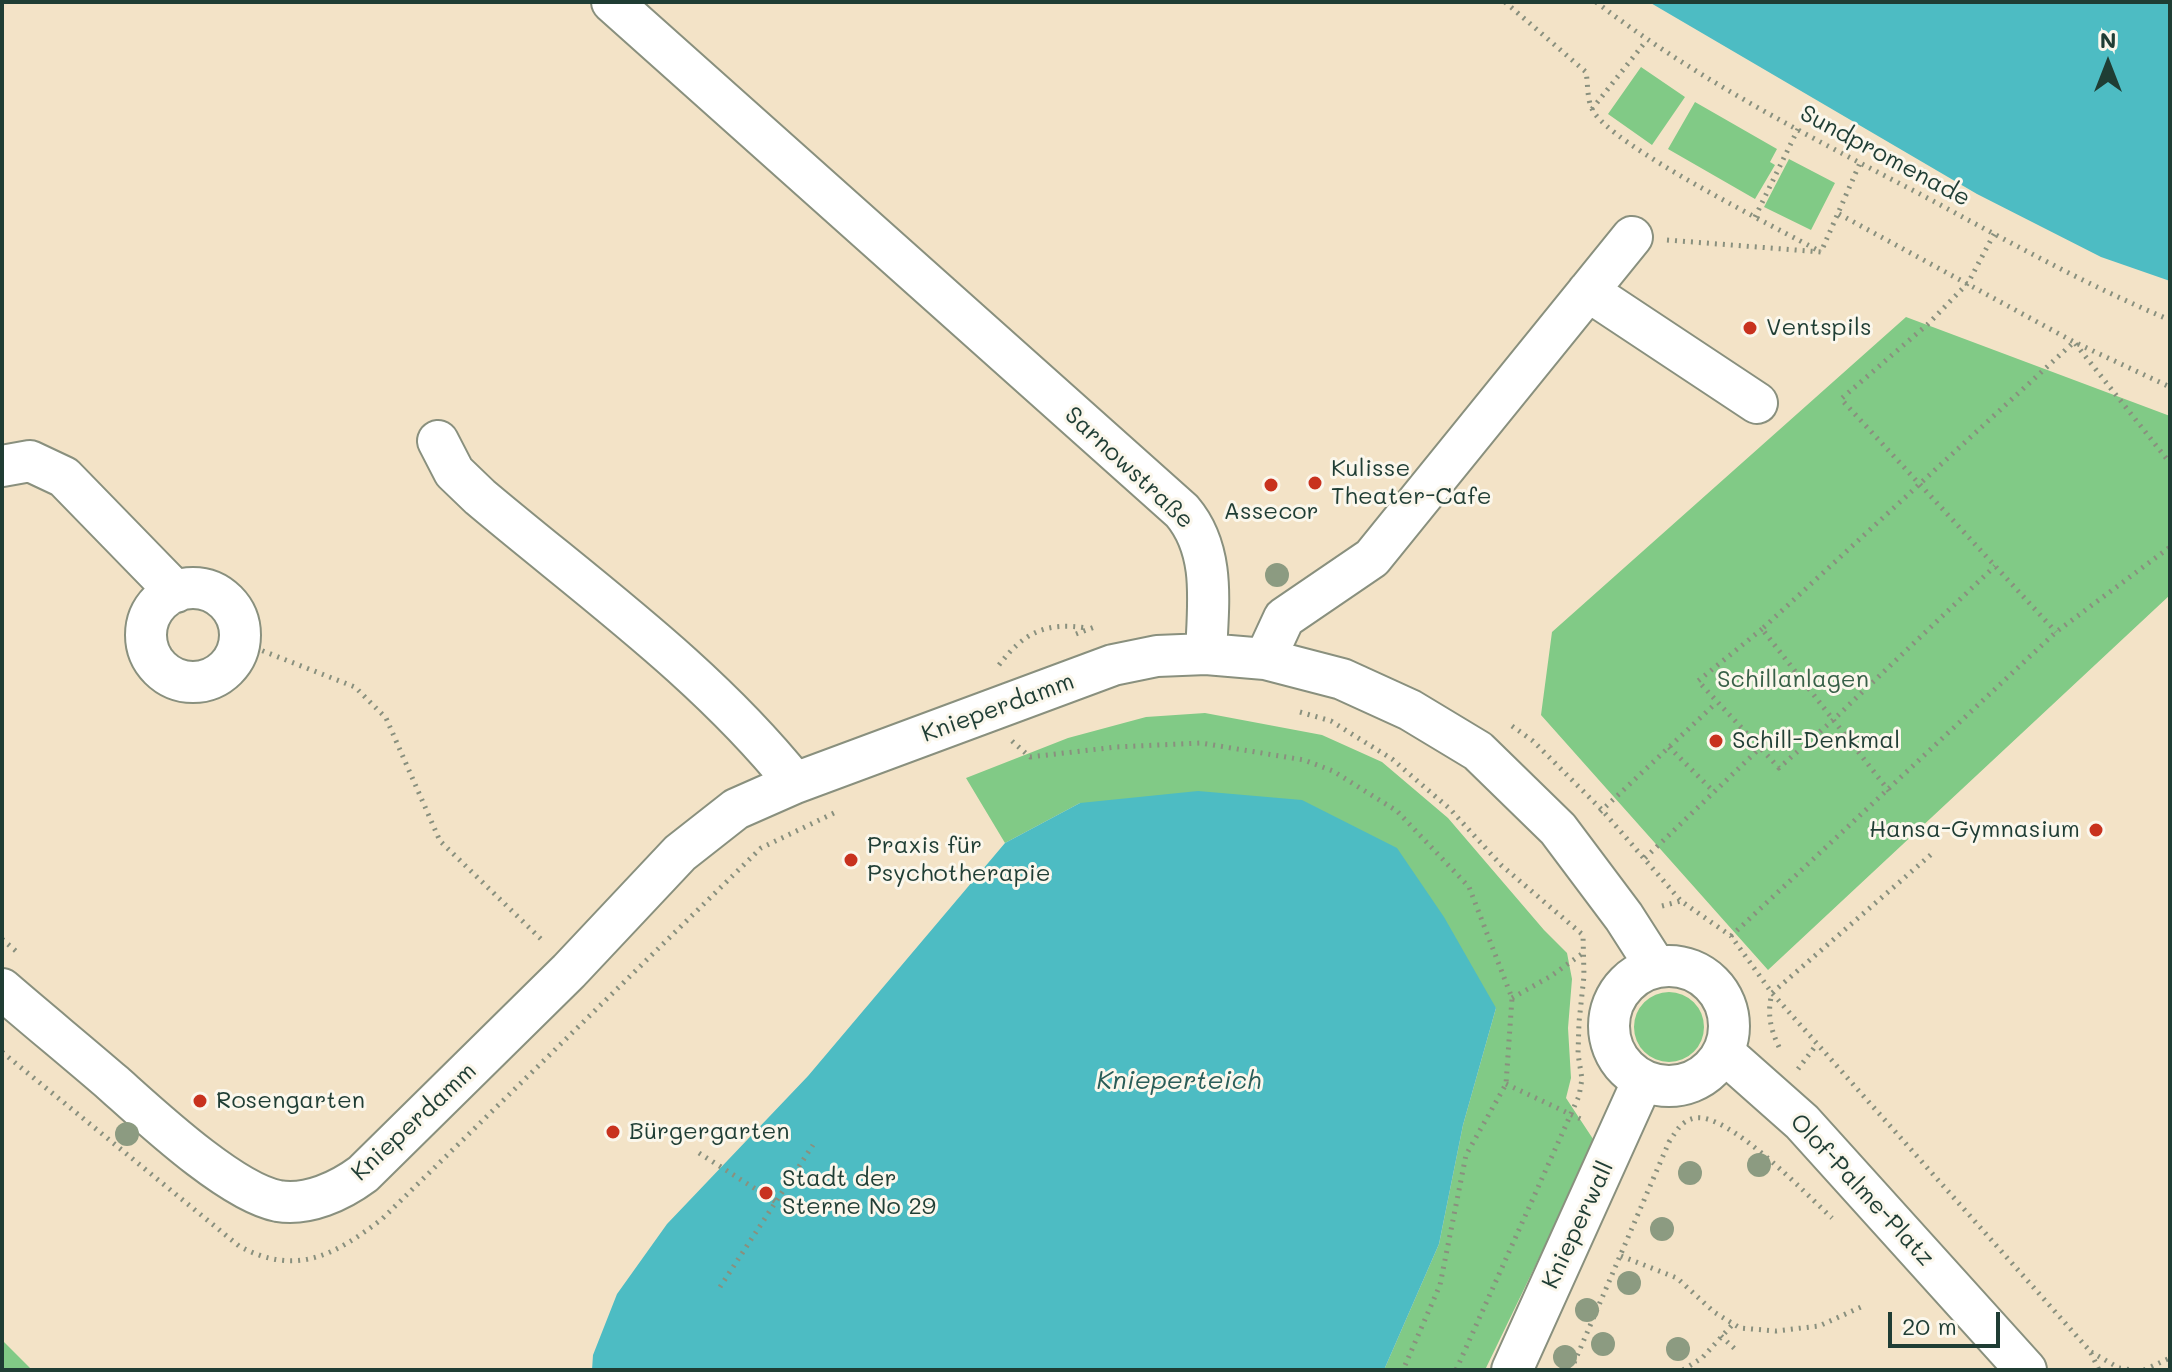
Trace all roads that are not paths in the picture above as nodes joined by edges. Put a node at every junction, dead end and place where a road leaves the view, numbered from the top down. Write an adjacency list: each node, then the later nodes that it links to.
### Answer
1 (612, 2): 8 (street, Sarnowstraße)
2 (1632, 237): 3 (street)
3 (1588, 291): 4 (street); 9 (street)
4 (1757, 403)
5 (438, 441): 10 (street)
6 (2, 466): 7 (street)
7 (176, 592): 7 (street)
8 (1206, 654): 9 (street); 10 (street, Knieperdamm)
9 (1265, 659): 11 (street)
10 (795, 783): 12 (street, Knieperdamm)
11 (1656, 967): 13 (street); 14 (street)
12 (2, 989)
13 (1723, 1052): 14 (street); 16 (street, Olof-Palme-Platz)
14 (1643, 1080): 15 (street, Knieperwall)
15 (1512, 1370)
16 (2026, 1370)

